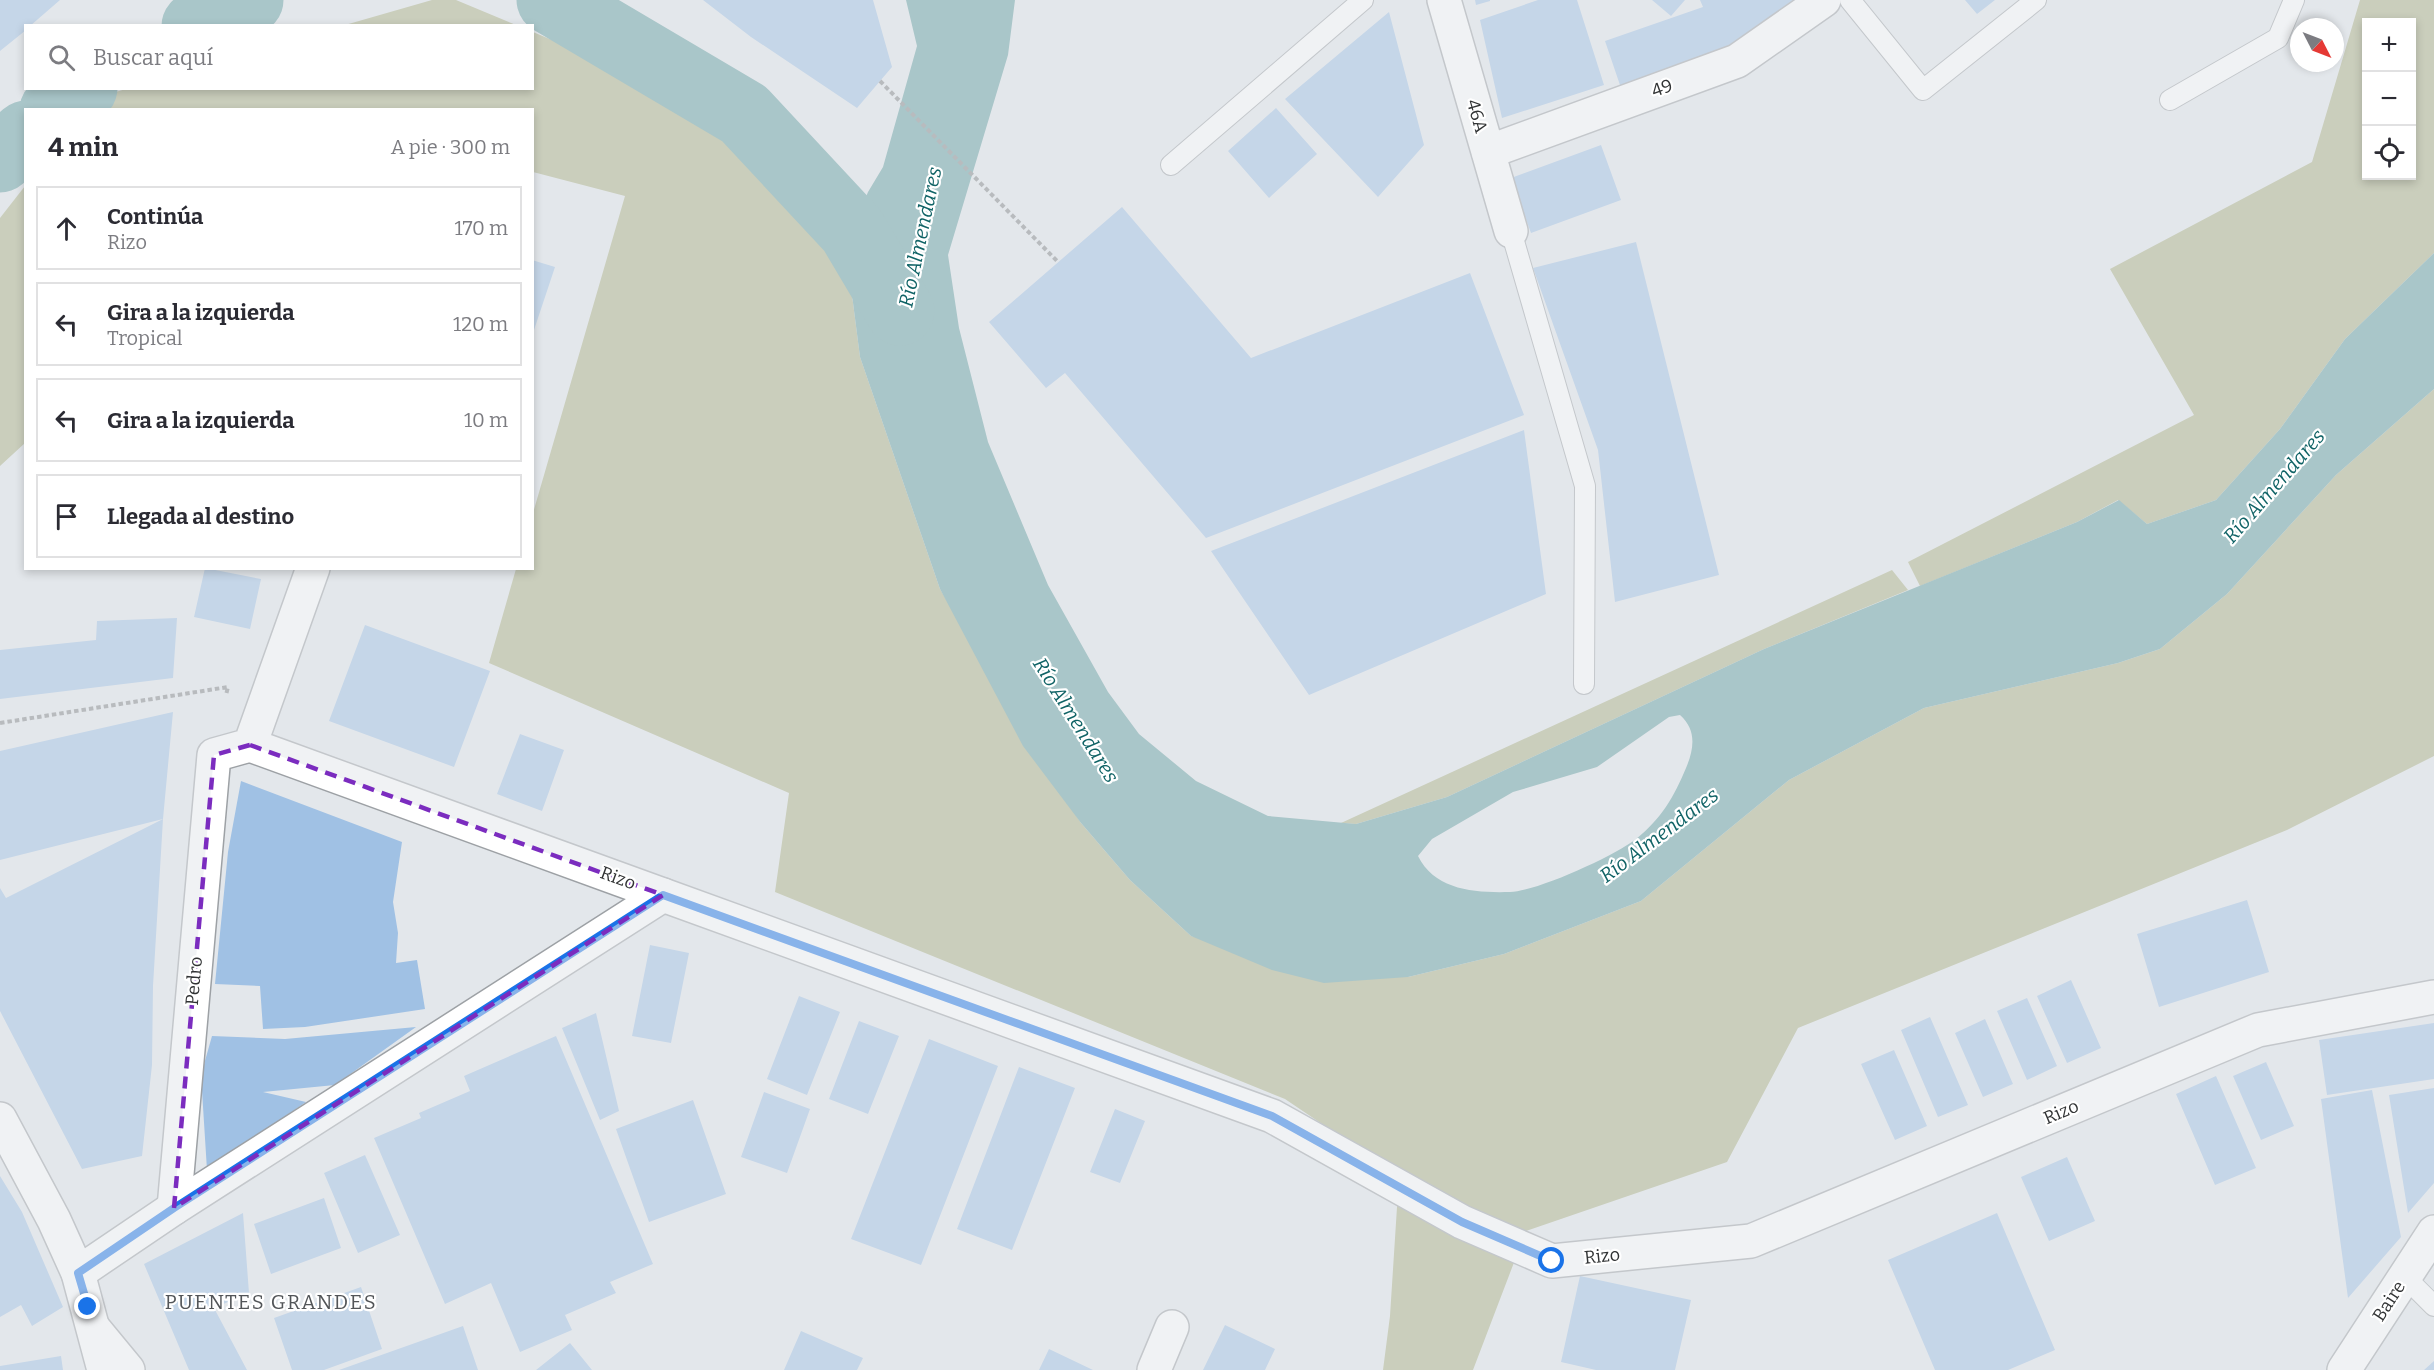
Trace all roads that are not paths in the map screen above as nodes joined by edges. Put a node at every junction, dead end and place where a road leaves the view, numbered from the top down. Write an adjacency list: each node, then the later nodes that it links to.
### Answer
1 (1363, 0): 9 (lane)
2 (1444, 0): 8 (street, 46A)
3 (1824, 0): 8 (street, 49)
4 (1850, 0): 5 (lane)
5 (2036, 0)
6 (2294, 0): 7 (lane)
7 (2170, 100)
8 (1488, 152): 10 (street, 46A)
9 (1171, 165)
10 (1511, 231): 12 (lane)
11 (312, 570): 13 (street)
12 (1584, 684)
13 (250, 745): 14 (street, Rizo); 17 (street, Pedro)
14 (663, 895): 15 (street, Rizo); 17 (street)
15 (2434, 997)
16 (0, 1119): 19 (street)
17 (174, 1208): 19 (street)
18 (2434, 1232): 20 (street, Baire)
19 (78, 1273): 23 (street)
20 (2405, 1277): 21 (lane); 27 (street, Baire)
21 (2434, 1306)
22 (1172, 1327): 26 (street)
23 (95, 1330): 24 (street); 25 (street)
24 (104, 1370)
25 (128, 1370)
26 (1154, 1370)
27 (2344, 1370)

